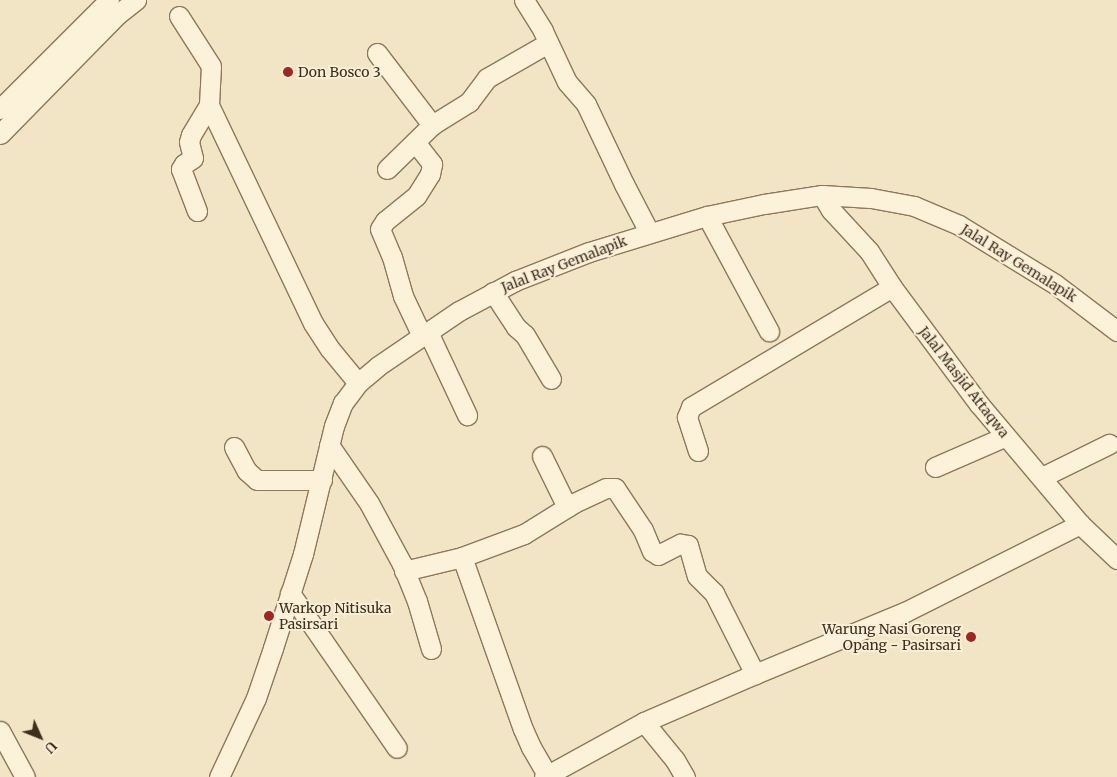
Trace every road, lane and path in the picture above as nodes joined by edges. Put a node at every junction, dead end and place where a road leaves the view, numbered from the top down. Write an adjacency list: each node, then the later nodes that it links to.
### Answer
1 (109, 0): 8 (street)
2 (136, 0): 10 (street)
3 (524, 0): 5 (street)
4 (179, 16): 7 (street)
5 (548, 43): 9 (street); 16 (street)
6 (377, 53): 9 (street)
7 (209, 105): 14 (street); 23 (street)
8 (0, 109)
9 (432, 125): 11 (street)
10 (0, 134)
11 (415, 142): 12 (street); 21 (street)
12 (387, 169)
13 (822, 195): 15 (street, Jalal Ray Gemalapik); 17 (street, Jalal Masjid Attaqwa); 20 (street, Jalal Ray Gemalapik)
14 (197, 211)
15 (707, 216): 16 (street, Jalal Ray Gemalapik); 19 (street)
16 (649, 232): 18 (street, Jalal Ray Gemalapik)
17 (892, 287): 25 (street, Jalal Masjid Attaqwa); 29 (street)
18 (493, 292): 21 (street, Jalal Ray Gemalapik); 22 (street)
19 (769, 331)
20 (1117, 331)
21 (425, 334): 23 (street, Jalal Ray Gemalapik); 24 (street)
22 (552, 379)
23 (358, 383): 27 (street, Jalal Ray Gemalapik)
24 (467, 415)
25 (1006, 436): 31 (street); 32 (street, Jalal Masjid Attaqwa)
26 (1109, 444): 32 (street)
27 (329, 446): 33 (street, Jalal Ray Gemalapik); 39 (street)
28 (234, 447): 33 (street)
29 (698, 451)
30 (542, 456): 34 (street)
31 (935, 467)
32 (1042, 477): 35 (street, Jalal Masjid Attaqwa)
33 (322, 480): 40 (street, Jalal Ray Gemalapik)
34 (567, 507): 37 (street); 42 (street)
35 (1080, 524): 36 (street, Jalal Masjid Attaqwa); 42 (street)
36 (1111, 542): 38 (street, Jalal Masjid Attaqwa)
37 (462, 558): 39 (street); 47 (street)
38 (1117, 559)
39 (404, 571): 41 (street)
40 (290, 593): 45 (street); 50 (street, Jalal Ray Gemalapik)
41 (431, 649)
42 (754, 674): 43 (street)
43 (644, 722): 47 (street); 51 (street)
44 (0, 731): 49 (street)
45 (397, 748)
46 (0, 758): 48 (street)
47 (546, 776)
48 (10, 777)
49 (25, 777)
50 (220, 777)
51 (685, 777)

